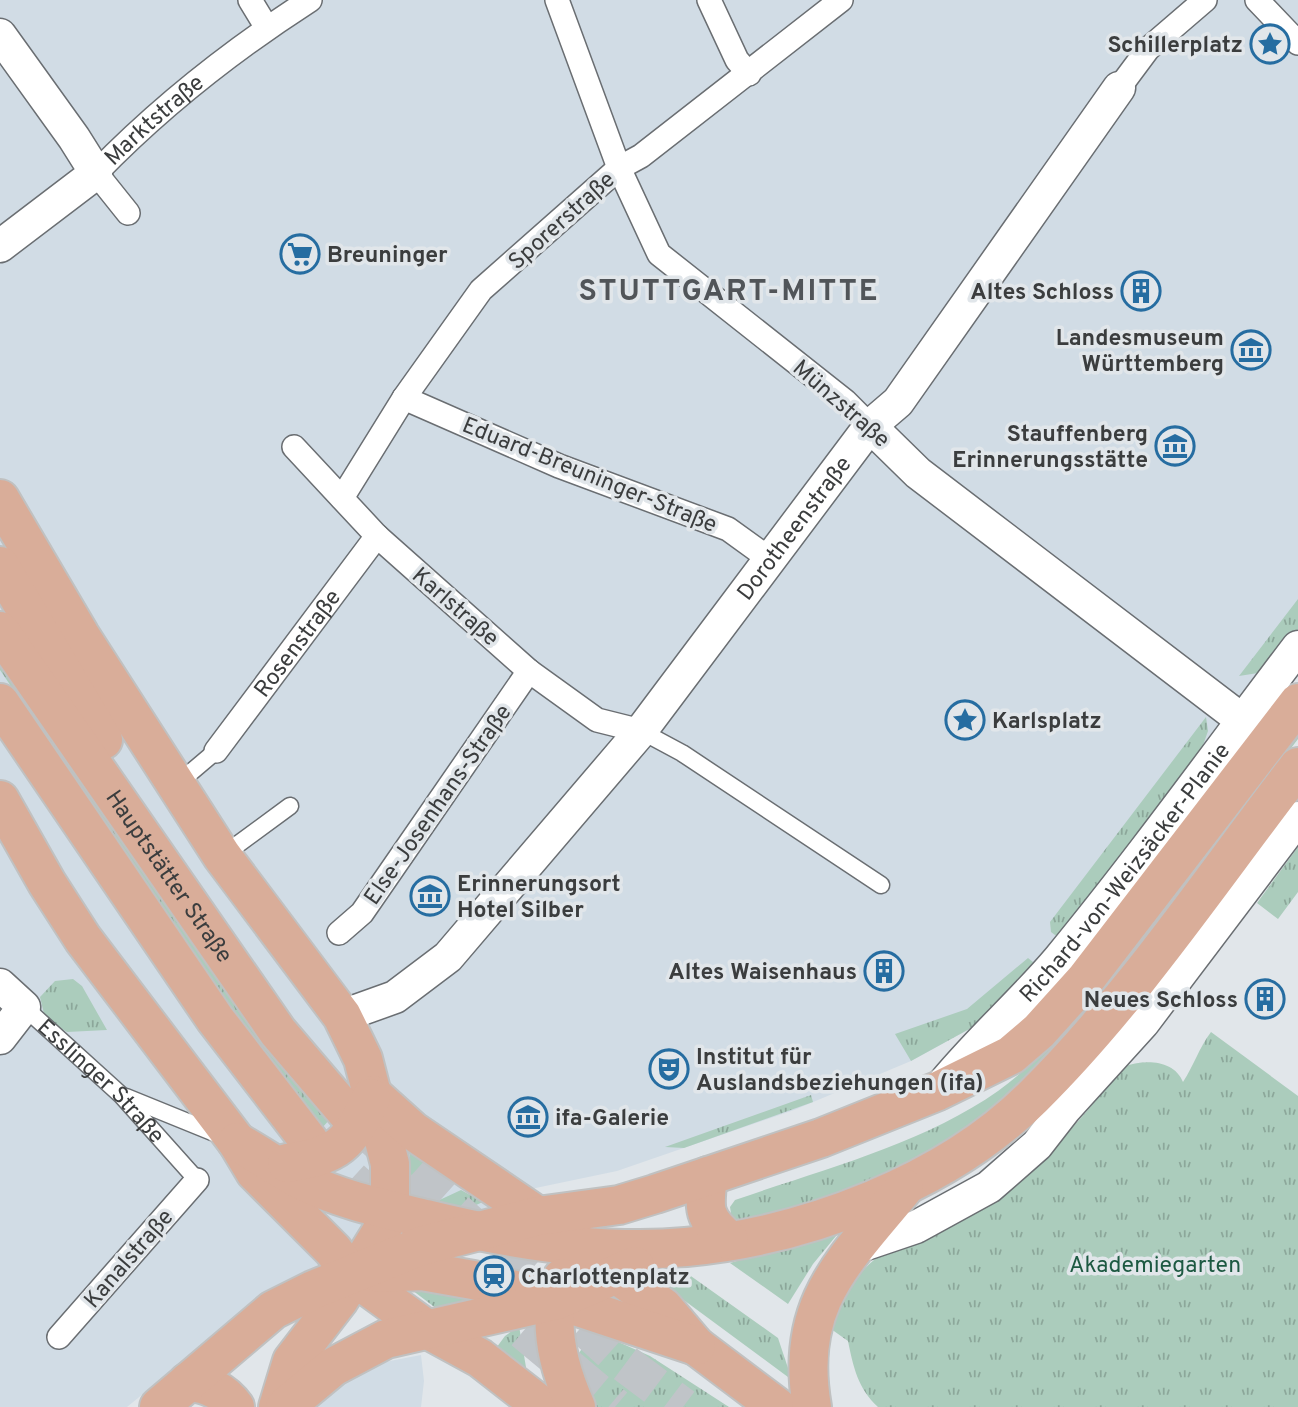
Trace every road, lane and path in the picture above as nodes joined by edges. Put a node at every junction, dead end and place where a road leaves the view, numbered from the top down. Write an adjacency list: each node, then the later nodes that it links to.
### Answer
1 (250, 0): 8 (street)
2 (310, 0): 8 (street, Marktstraße)
3 (557, 0): 13 (street, Münzstraße)
4 (709, 0): 11 (street)
5 (841, 0): 11 (street, Sporerstraße)
6 (1205, 0): 12 (street, Dorotheenstraße)
7 (1257, 0): 10 (street)
8 (267, 28): 14 (street, Marktstraße)
9 (0, 35): 14 (street)
10 (1298, 43)
11 (749, 74): 13 (street, Sporerstraße)
12 (1119, 88): 18 (street, Dorotheenstraße)
13 (619, 168): 17 (street, Sporerstraße); 18 (street, Münzstraße)
14 (96, 173): 15 (street); 16 (street, Marktstraße)
15 (128, 213)
16 (0, 246)
17 (404, 398): 20 (street, Sporerstraße); 23 (street, Eduard-Breuninger-Straße)
18 (870, 426): 23 (street, Dorotheenstraße); 30 (street, Münzstraße)
19 (294, 447): 20 (street, Karlstraße)
20 (342, 498): 22 (street, Karlstraße)
21 (0, 499): 35 (main road)
22 (377, 536): 27 (street, Karlstraße); 32 (street, Rosenstraße)
23 (771, 560): 31 (street, Dorotheenstraße)
24 (0, 566): 34 (main road)
25 (0, 631): 34 (main road, Hauptstätter Straße)
26 (1298, 647): 30 (street, Richard-von-Weizsäcker-Planie)
27 (529, 671): 31 (street, Karlstraße); 41 (street, Else-Josenhans-Straße)
28 (0, 703): 50 (main road, Hauptstätter Straße)
29 (1298, 703): 46 (main road, Richard-von-Weizsäcker-Planie)
30 (1242, 720): 46 (street, Richard-von-Weizsäcker-Planie)
31 (641, 732): 40 (lane); 44 (street, Dorotheenstraße)
32 (216, 751): 35 (lane)
33 (1298, 767): 52 (main road)
34 (101, 777): 48 (main road, Hauptstätter Straße)
35 (176, 785): 39 (main road)
36 (0, 800): 51 (main road)
37 (290, 806): 39 (lane)
38 (1298, 818): 49 (street)
39 (222, 856): 44 (main road)
40 (881, 885)
41 (339, 933)
42 (0, 985): 43 (street, Esslinger Straße)
43 (24, 1007): 45 (street); 47 (lane, Esslinger Straße)
44 (342, 1016): 48 (main road)
45 (0, 1038)
46 (938, 1091): 54 (main road, Richard-von-Weizsäcker-Planie)
47 (121, 1095): 51 (lane); 55 (lane, Esslinger Straße)
48 (361, 1104): 53 (main road); 58 (main road); 59 (main road, Hauptstätter Straße)
49 (1065, 1109): 52 (street); 64 (street)
50 (309, 1141)
51 (237, 1142): 53 (main road); 66 (main road)
52 (979, 1142): 56 (main road)
53 (278, 1164): 58 (main road)
54 (708, 1176): 57 (main road, Richard-von-Weizsäcker-Planie); 61 (main road)
55 (197, 1180): 70 (street, Kanalstraße)
56 (906, 1186): 61 (main road); 64 (main road)
57 (619, 1205): 59 (main road, Richard-von-Weizsäcker-Planie); 62 (main road)
58 (390, 1210): 60 (main road); 66 (main road)
59 (538, 1216): 60 (main road); 62 (main road, Hauptstätter Straße)
60 (476, 1231): 62 (main road); 66 (main road)
61 (729, 1240): 63 (main road)
62 (582, 1246): 63 (main road); 65 (main road, Hauptstätter Straße); 67 (main road)
63 (685, 1247): 65 (main road)
64 (857, 1247): 81 (main road)
65 (614, 1273): 67 (main road); 71 (main road, Hauptstätter Straße)
66 (352, 1275): 67 (main road); 69 (main road); 73 (main road); 76 (main road)
67 (557, 1300): 68 (main road); 69 (main road); 72 (main road)
68 (607, 1318): 71 (main road); 72 (main road)
69 (425, 1328): 77 (main road); 78 (main road)
70 (59, 1337)
71 (696, 1346): 80 (main road)
72 (562, 1366): 79 (main road)
73 (188, 1382): 74 (main road); 75 (main road)
74 (159, 1407)
75 (234, 1407)
76 (278, 1407)
77 (285, 1407)
78 (543, 1407)
79 (576, 1407)
80 (778, 1407)
81 (812, 1407)

